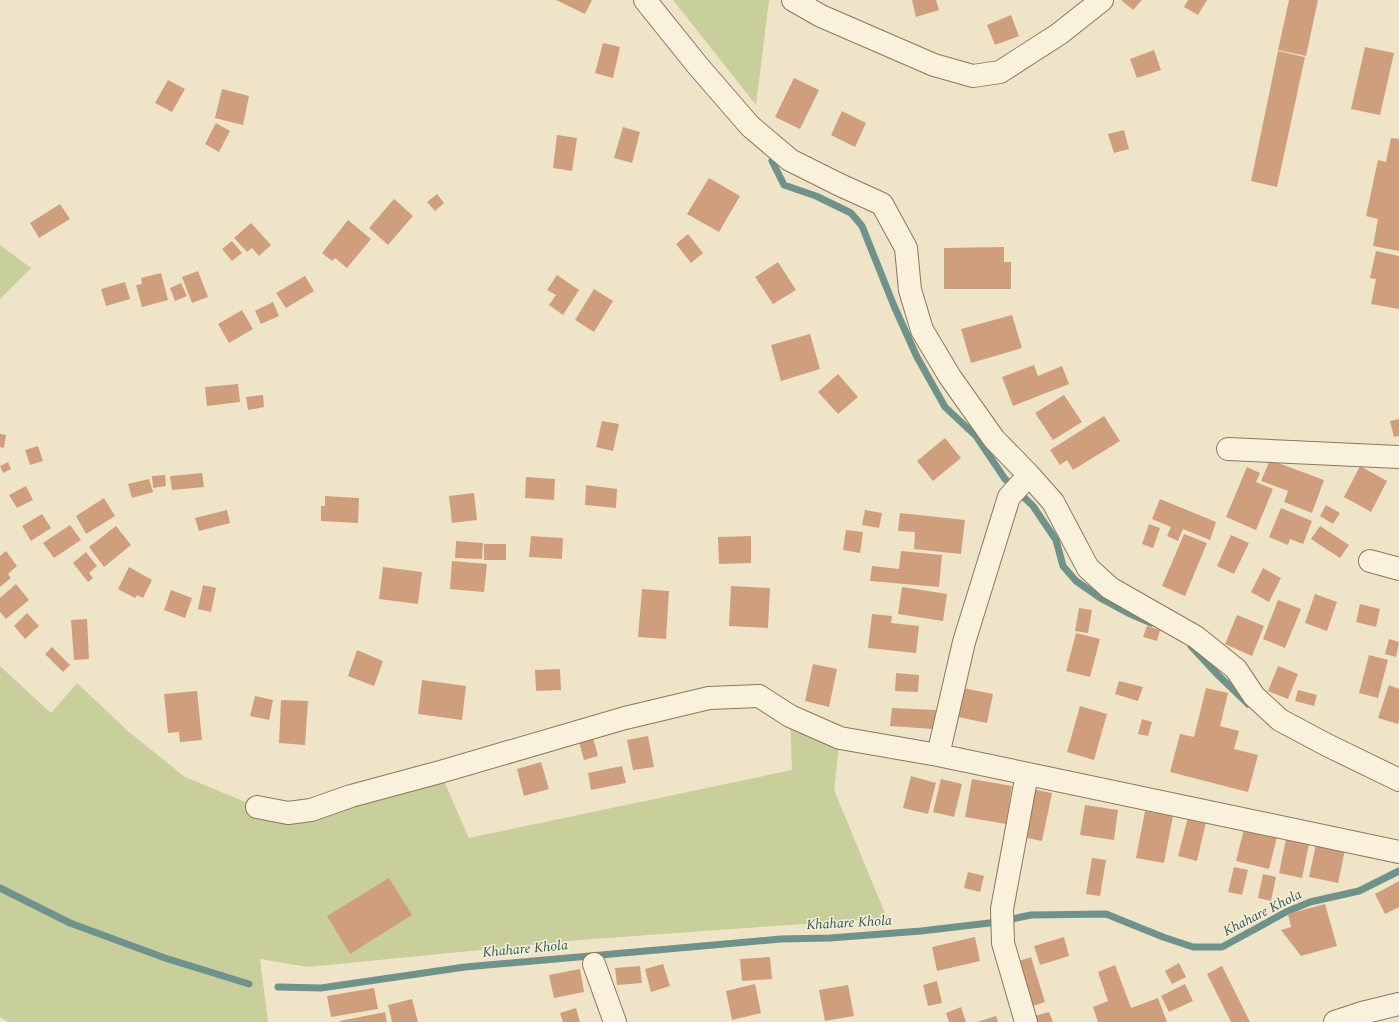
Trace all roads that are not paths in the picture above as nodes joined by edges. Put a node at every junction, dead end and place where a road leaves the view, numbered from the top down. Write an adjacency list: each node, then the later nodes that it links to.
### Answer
1 (646, 0): 6 (street)
2 (793, 0): 3 (street)
3 (1102, 0)
4 (1228, 449): 5 (street)
5 (1399, 457)
6 (1020, 485): 9 (street); 11 (street)
7 (1370, 561): 8 (street)
8 (1399, 569)
9 (938, 755): 10 (street); 12 (street)
10 (1027, 774): 13 (street); 17 (street)
11 (1399, 780)
12 (257, 807)
13 (1399, 852)
14 (594, 964): 16 (street)
15 (1399, 1004): 18 (street)
16 (615, 1022)
17 (1026, 1022)
18 (1335, 1022)

